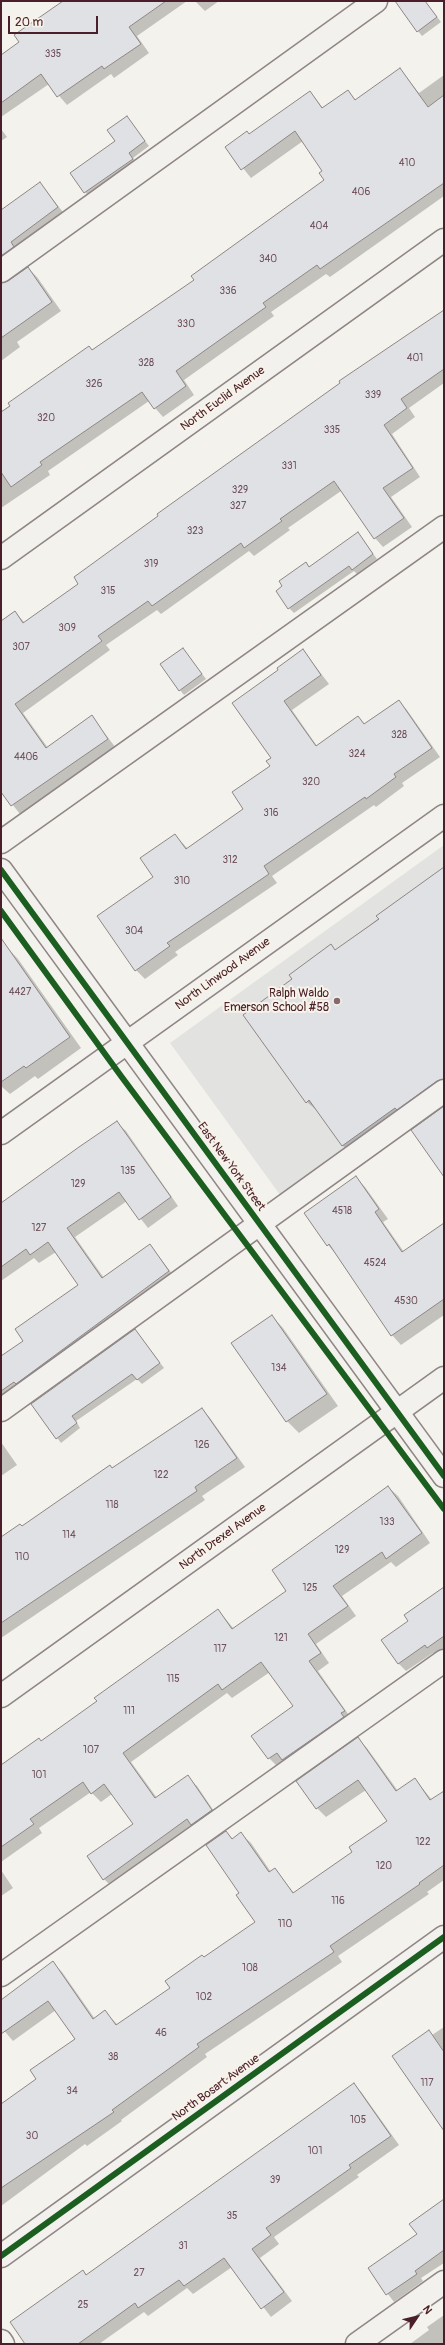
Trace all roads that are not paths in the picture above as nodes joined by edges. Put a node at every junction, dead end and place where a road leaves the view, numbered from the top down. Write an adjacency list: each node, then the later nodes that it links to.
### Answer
1 (376, 1): 3 (street)
2 (444, 240): 5 (street, North Euclid Avenue)
3 (1, 271)
4 (444, 527): 7 (street)
5 (1, 558)
6 (444, 816): 9 (street, North Linwood Avenue)
7 (1, 842)
8 (1, 870): 9 (street, East New York Street)
9 (127, 1042): 11 (street, North Linwood Avenue); 12 (street, East New York Street)
10 (444, 1091): 12 (street)
11 (1, 1133)
12 (258, 1224): 14 (street); 15 (street, East New York Street)
13 (444, 1378): 15 (street, North Drexel Avenue)
14 (1, 1410)
15 (397, 1412): 16 (street, East New York Street); 18 (street, North Drexel Avenue)
16 (444, 1476)
17 (444, 1661): 20 (street)
18 (1, 1696)
19 (444, 1937): 21 (street, North Bosart Avenue)
20 (1, 1975)
21 (1, 2256)
22 (444, 2282): 25 (street)
23 (1, 2341): 24 (street)
24 (3, 2344)
25 (357, 2344)

